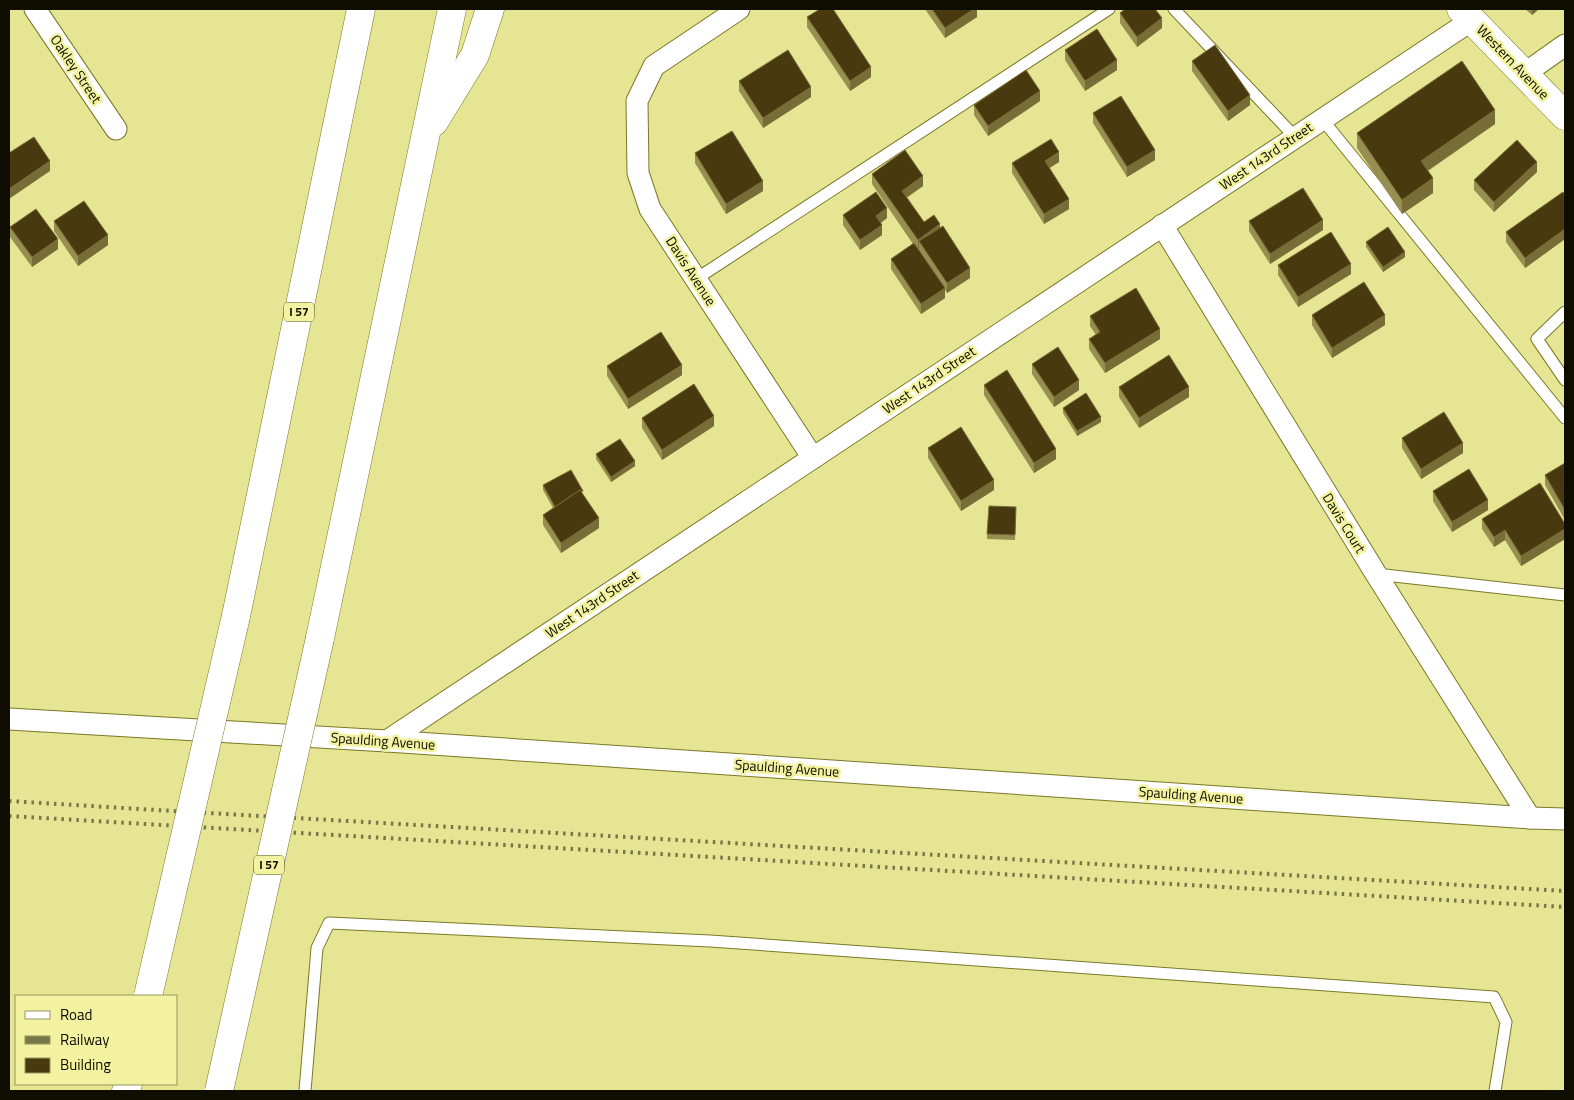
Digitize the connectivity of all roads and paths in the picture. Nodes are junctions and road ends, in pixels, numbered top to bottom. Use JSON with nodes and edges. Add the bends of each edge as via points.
{"nodes":[{"id":1,"x":35,"y":9,"type":"edge"},
{"id":2,"x":361,"y":9,"type":"edge"},
{"id":3,"x":452,"y":9,"type":"edge"},
{"id":4,"x":490,"y":9,"type":"edge"},
{"id":5,"x":739,"y":9,"type":"edge"},
{"id":6,"x":1109,"y":9,"type":"edge"},
{"id":7,"x":1174,"y":9,"type":"edge"},
{"id":8,"x":1466,"y":14,"type":"edge"},
{"id":9,"x":1565,"y":45,"type":"edge"},
{"id":10,"x":1524,"y":74,"type":"junction"},
{"id":11,"x":1565,"y":116,"type":"edge"},
{"id":12,"x":1322,"y":119,"type":"junction"},
{"id":13,"x":116,"y":130,"type":"dead end"},
{"id":14,"x":1295,"y":137,"type":"junction"},
{"id":15,"x":424,"y":138,"type":"junction"},
{"id":16,"x":1162,"y":225,"type":"junction"},
{"id":17,"x":696,"y":278,"type":"junction"},
{"id":18,"x":1565,"y":312,"type":"edge"},
{"id":19,"x":1565,"y":380,"type":"edge"},
{"id":20,"x":1565,"y":418,"type":"edge"},
{"id":21,"x":813,"y":458,"type":"junction"},
{"id":22,"x":1376,"y":574,"type":"junction"},
{"id":23,"x":1565,"y":595,"type":"edge"},
{"id":24,"x":9,"y":719,"type":"edge"},
{"id":25,"x":386,"y":741,"type":"junction"},
{"id":26,"x":1530,"y":818,"type":"junction"},
{"id":27,"x":1565,"y":819,"type":"edge"},
{"id":28,"x":148,"y":995,"type":"edge"},
{"id":29,"x":219,"y":1091,"type":"edge"},
{"id":30,"x":305,"y":1091,"type":"edge"},
{"id":31,"x":1494,"y":1091,"type":"edge"}],
"edges":[{"from":1,"to":13,"type":"street","name":"Oakley Street"},
{"from":2,"to":28,"type":"main road","number":"I 57","bridge":true,"via":[[236,616]]},
{"from":3,"to":15,"type":"main road","number":"I 57"},
{"from":4,"to":15,"type":"main road","via":[[475,56]]},
{"from":5,"to":17,"type":"street","name":"Davis Avenue","via":[[654,66],[637,101],[638,173],[650,209]]},
{"from":6,"to":17,"type":"lane"},
{"from":7,"to":14,"type":"lane"},
{"from":8,"to":10,"type":"main road","name":"Western Avenue"},
{"from":8,"to":12,"type":"street","name":"West 143rd Street"},
{"from":9,"to":10,"type":"street"},
{"from":10,"to":11,"type":"main road","name":"Western Avenue"},
{"from":12,"to":14,"type":"street","name":"West 143rd Street"},
{"from":12,"to":20,"type":"lane"},
{"from":14,"to":16,"type":"street","name":"West 143rd Street"},
{"from":15,"to":29,"type":"main road","number":"I 57","bridge":true,"via":[[320,638]]},
{"from":16,"to":21,"type":"street","name":"West 143rd Street"},
{"from":16,"to":22,"type":"street","name":"Davis Court"},
{"from":17,"to":21,"type":"street","name":"Davis Avenue"},
{"from":18,"to":19,"type":"lane","via":[[1537,339]]},
{"from":21,"to":25,"type":"street","name":"West 143rd Street"},
{"from":22,"to":23,"type":"lane"},
{"from":22,"to":26,"type":"street","name":"Davis Court"},
{"from":24,"to":25,"type":"street","name":"Spaulding Avenue"},
{"from":25,"to":26,"type":"street","name":"Spaulding Avenue"},
{"from":26,"to":27,"type":"street","name":"Spaulding Avenue"},
{"from":30,"to":31,"type":"lane","via":[[316,948],[330,923],[710,941],[1494,997],[1506,1022]]}]}
